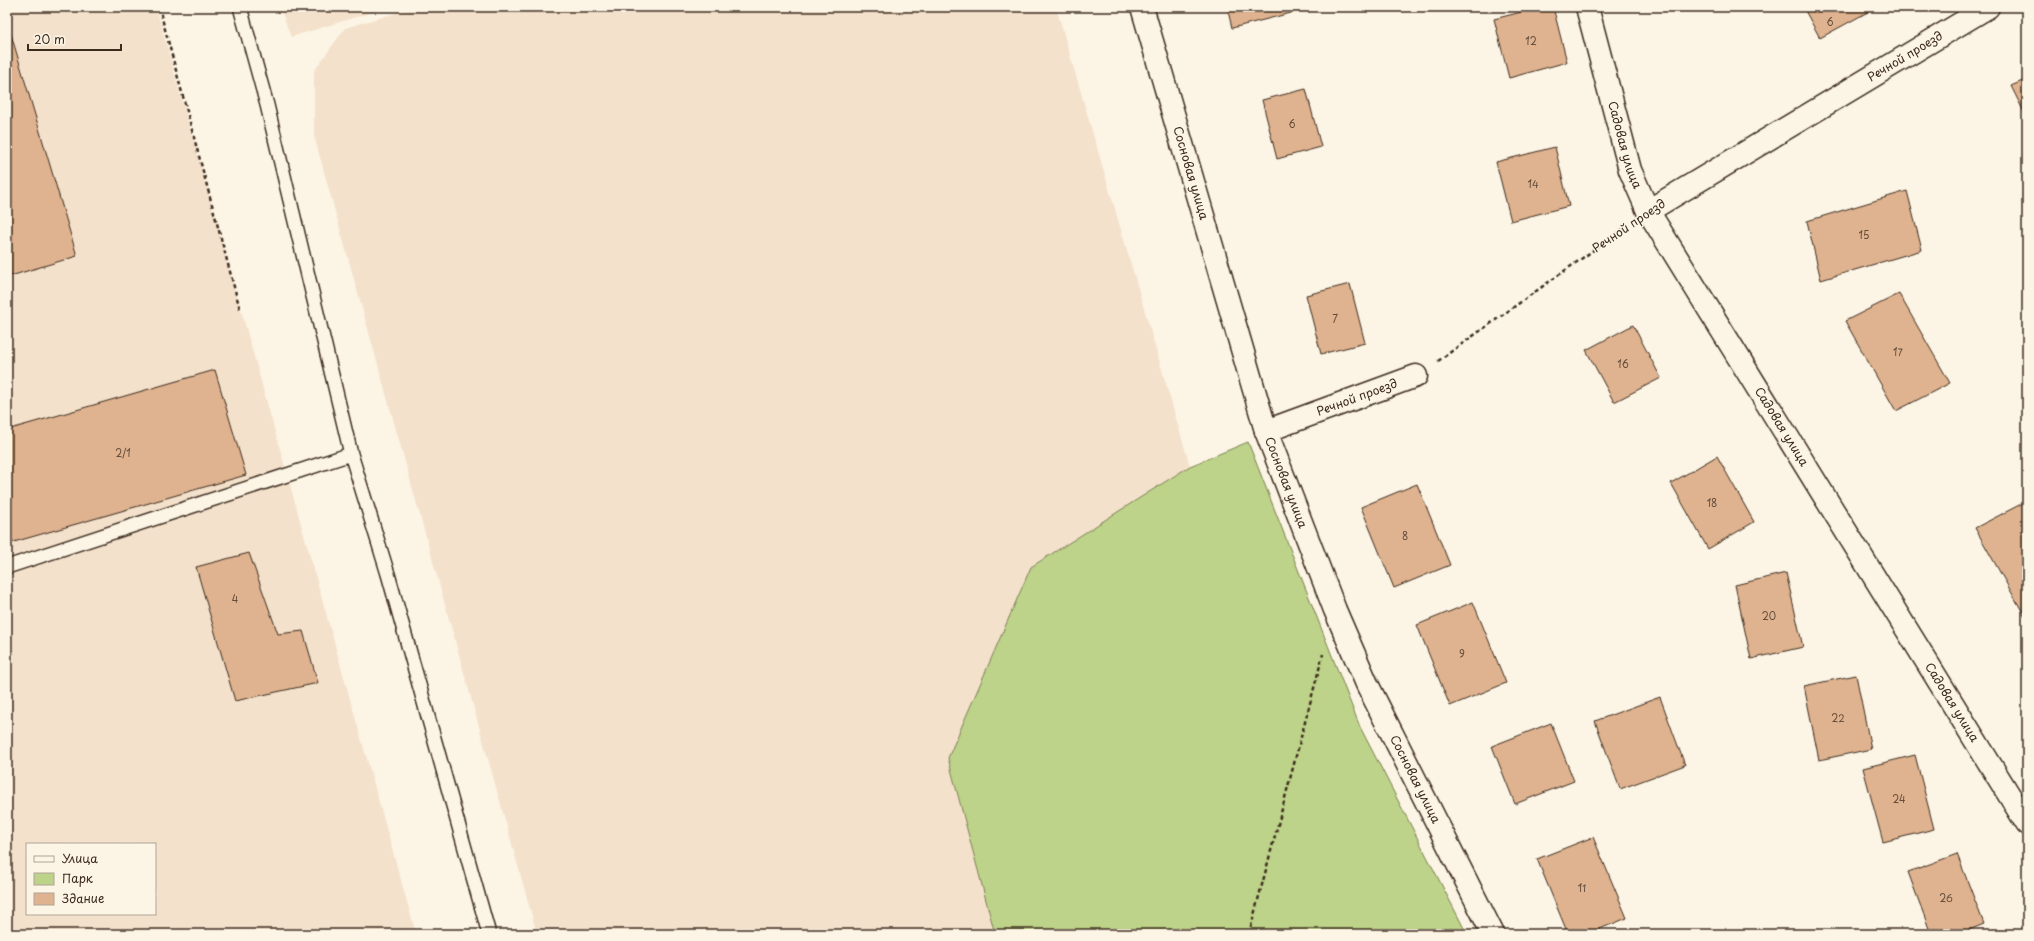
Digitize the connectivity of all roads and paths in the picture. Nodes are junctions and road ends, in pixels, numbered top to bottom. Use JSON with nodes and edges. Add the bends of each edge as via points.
{"nodes":[{"id":1,"x":158,"y":7,"type":"edge"},
{"id":2,"x":240,"y":7,"type":"edge"},
{"id":3,"x":1142,"y":7,"type":"edge"},
{"id":4,"x":1587,"y":7,"type":"edge"},
{"id":5,"x":1988,"y":7,"type":"edge"},
{"id":6,"x":1648,"y":211,"type":"junction"},
{"id":7,"x":240,"y":309,"type":"dead end"},
{"id":8,"x":1416,"y":376,"type":"joint"},
{"id":9,"x":1266,"y":431,"type":"junction"},
{"id":10,"x":350,"y":454,"type":"junction"},
{"id":11,"x":7,"y":567,"type":"edge"},
{"id":12,"x":1335,"y":610,"type":"junction"},
{"id":13,"x":2027,"y":824,"type":"edge"},
{"id":14,"x":490,"y":934,"type":"edge"},
{"id":15,"x":1249,"y":934,"type":"edge"},
{"id":16,"x":1493,"y":934,"type":"edge"}],
"edges":[{"from":1,"to":7,"type":"path"},
{"from":2,"to":10,"type":"lane","via":[[267,105]]},
{"from":3,"to":9,"type":"street","name":"Сосновая улица"},
{"from":4,"to":6,"type":"street","name":"Садовая улица","via":[[1630,170]]},
{"from":5,"to":6,"type":"street","name":"Речной проезд"},
{"from":6,"to":8,"type":"path","name":"Речной проезд"},
{"from":6,"to":13,"type":"street","name":"Садовая улица"},
{"from":8,"to":9,"type":"street","name":"Речной проезд"},
{"from":9,"to":12,"type":"street","name":"Сосновая улица"},
{"from":10,"to":11,"type":"lane"},
{"from":10,"to":14,"type":"lane","via":[[390,582]]},
{"from":12,"to":15,"type":"path"},
{"from":12,"to":16,"type":"street","name":"Сосновая улица","via":[[1367,684]]}]}
